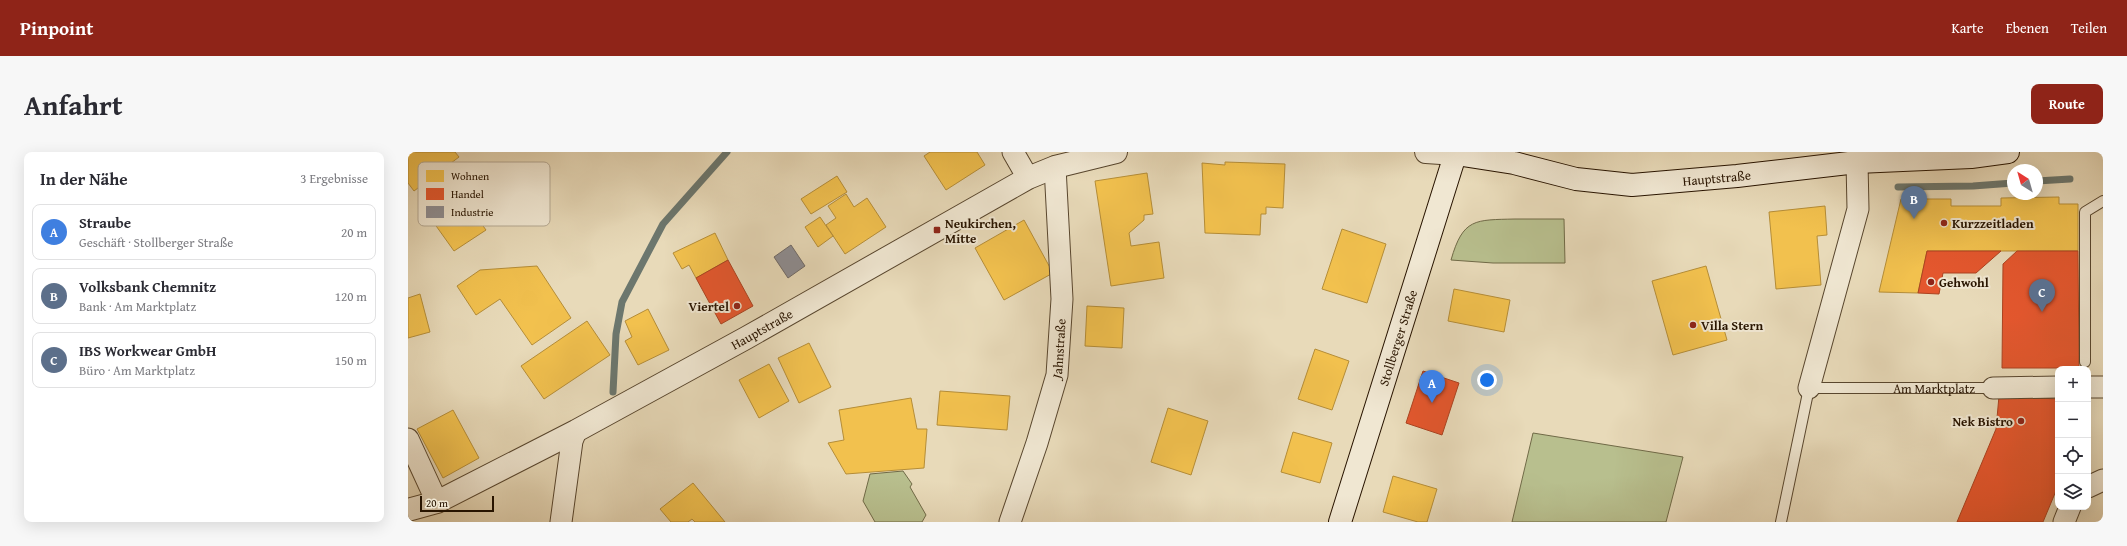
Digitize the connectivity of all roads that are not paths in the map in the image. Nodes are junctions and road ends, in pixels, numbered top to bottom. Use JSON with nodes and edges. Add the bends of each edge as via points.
{"nodes":[{"id":1,"x":1013,"y":152,"type":"edge"},
{"id":2,"x":1116,"y":152,"type":"edge"},
{"id":3,"x":1426,"y":152,"type":"edge"},
{"id":4,"x":2008,"y":152,"type":"edge"},
{"id":5,"x":1456,"y":153,"type":"edge"},
{"id":6,"x":1857,"y":162,"type":"junction"},
{"id":7,"x":1055,"y":167,"type":"junction"},
{"id":8,"x":1028,"y":178,"type":"junction"},
{"id":9,"x":2103,"y":201,"type":"edge"},
{"id":10,"x":2085,"y":362,"type":"dead end"},
{"id":11,"x":2055,"y":387,"type":"edge"},
{"id":12,"x":2091,"y":387,"type":"edge"},
{"id":13,"x":2103,"y":387,"type":"edge"},
{"id":14,"x":1809,"y":388,"type":"junction"},
{"id":15,"x":1994,"y":388,"type":"joint"},
{"id":16,"x":576,"y":431,"type":"junction"},
{"id":17,"x":408,"y":439,"type":"edge"},
{"id":18,"x":2103,"y":480,"type":"edge"},
{"id":19,"x":2091,"y":486,"type":"edge"},
{"id":20,"x":437,"y":502,"type":"junction"},
{"id":21,"x":408,"y":510,"type":"edge"},
{"id":22,"x":2069,"y":510,"type":"edge"},
{"id":23,"x":561,"y":522,"type":"edge"},
{"id":24,"x":1010,"y":522,"type":"edge"},
{"id":25,"x":1340,"y":522,"type":"edge"},
{"id":26,"x":1781,"y":522,"type":"edge"},
{"id":27,"x":2064,"y":522,"type":"edge"}],
"edges":[{"from":1,"to":8,"type":"street"},
{"from":2,"to":7,"type":"main road","name":"Hauptstraße"},
{"from":3,"to":5,"type":"main road","name":"Hauptstraße"},
{"from":4,"to":6,"type":"main road","name":"Hauptstraße","via":[[1971,158]]},
{"from":5,"to":6,"type":"main road","name":"Hauptstraße","via":[[1514,163],[1576,179],[1632,184],[1737,176]]},
{"from":5,"to":25,"type":"main road","name":"Stollberger Straße"},
{"from":6,"to":14,"type":"street","via":[[1858,209]]},
{"from":7,"to":8,"type":"main road","name":"Hauptstraße"},
{"from":7,"to":24,"type":"street","name":"Jahnstraße","via":[[1062,299],[1057,375]]},
{"from":8,"to":16,"type":"main road","name":"Hauptstraße"},
{"from":9,"to":10,"type":"lane","via":[[2085,212]]},
{"from":11,"to":15,"type":"street","name":"Am Marktplatz"},
{"from":12,"to":13,"type":"street"},
{"from":14,"to":15,"type":"lane","name":"Am Marktplatz"},
{"from":14,"to":26,"type":"lane"},
{"from":16,"to":20,"type":"main road","name":"Hauptstraße"},
{"from":16,"to":23,"type":"street","via":[[572,440]]},
{"from":17,"to":20,"type":"street"},
{"from":18,"to":19,"type":"street"},
{"from":20,"to":21,"type":"main road","name":"Hauptstraße"},
{"from":22,"to":27,"type":"street"}]}
